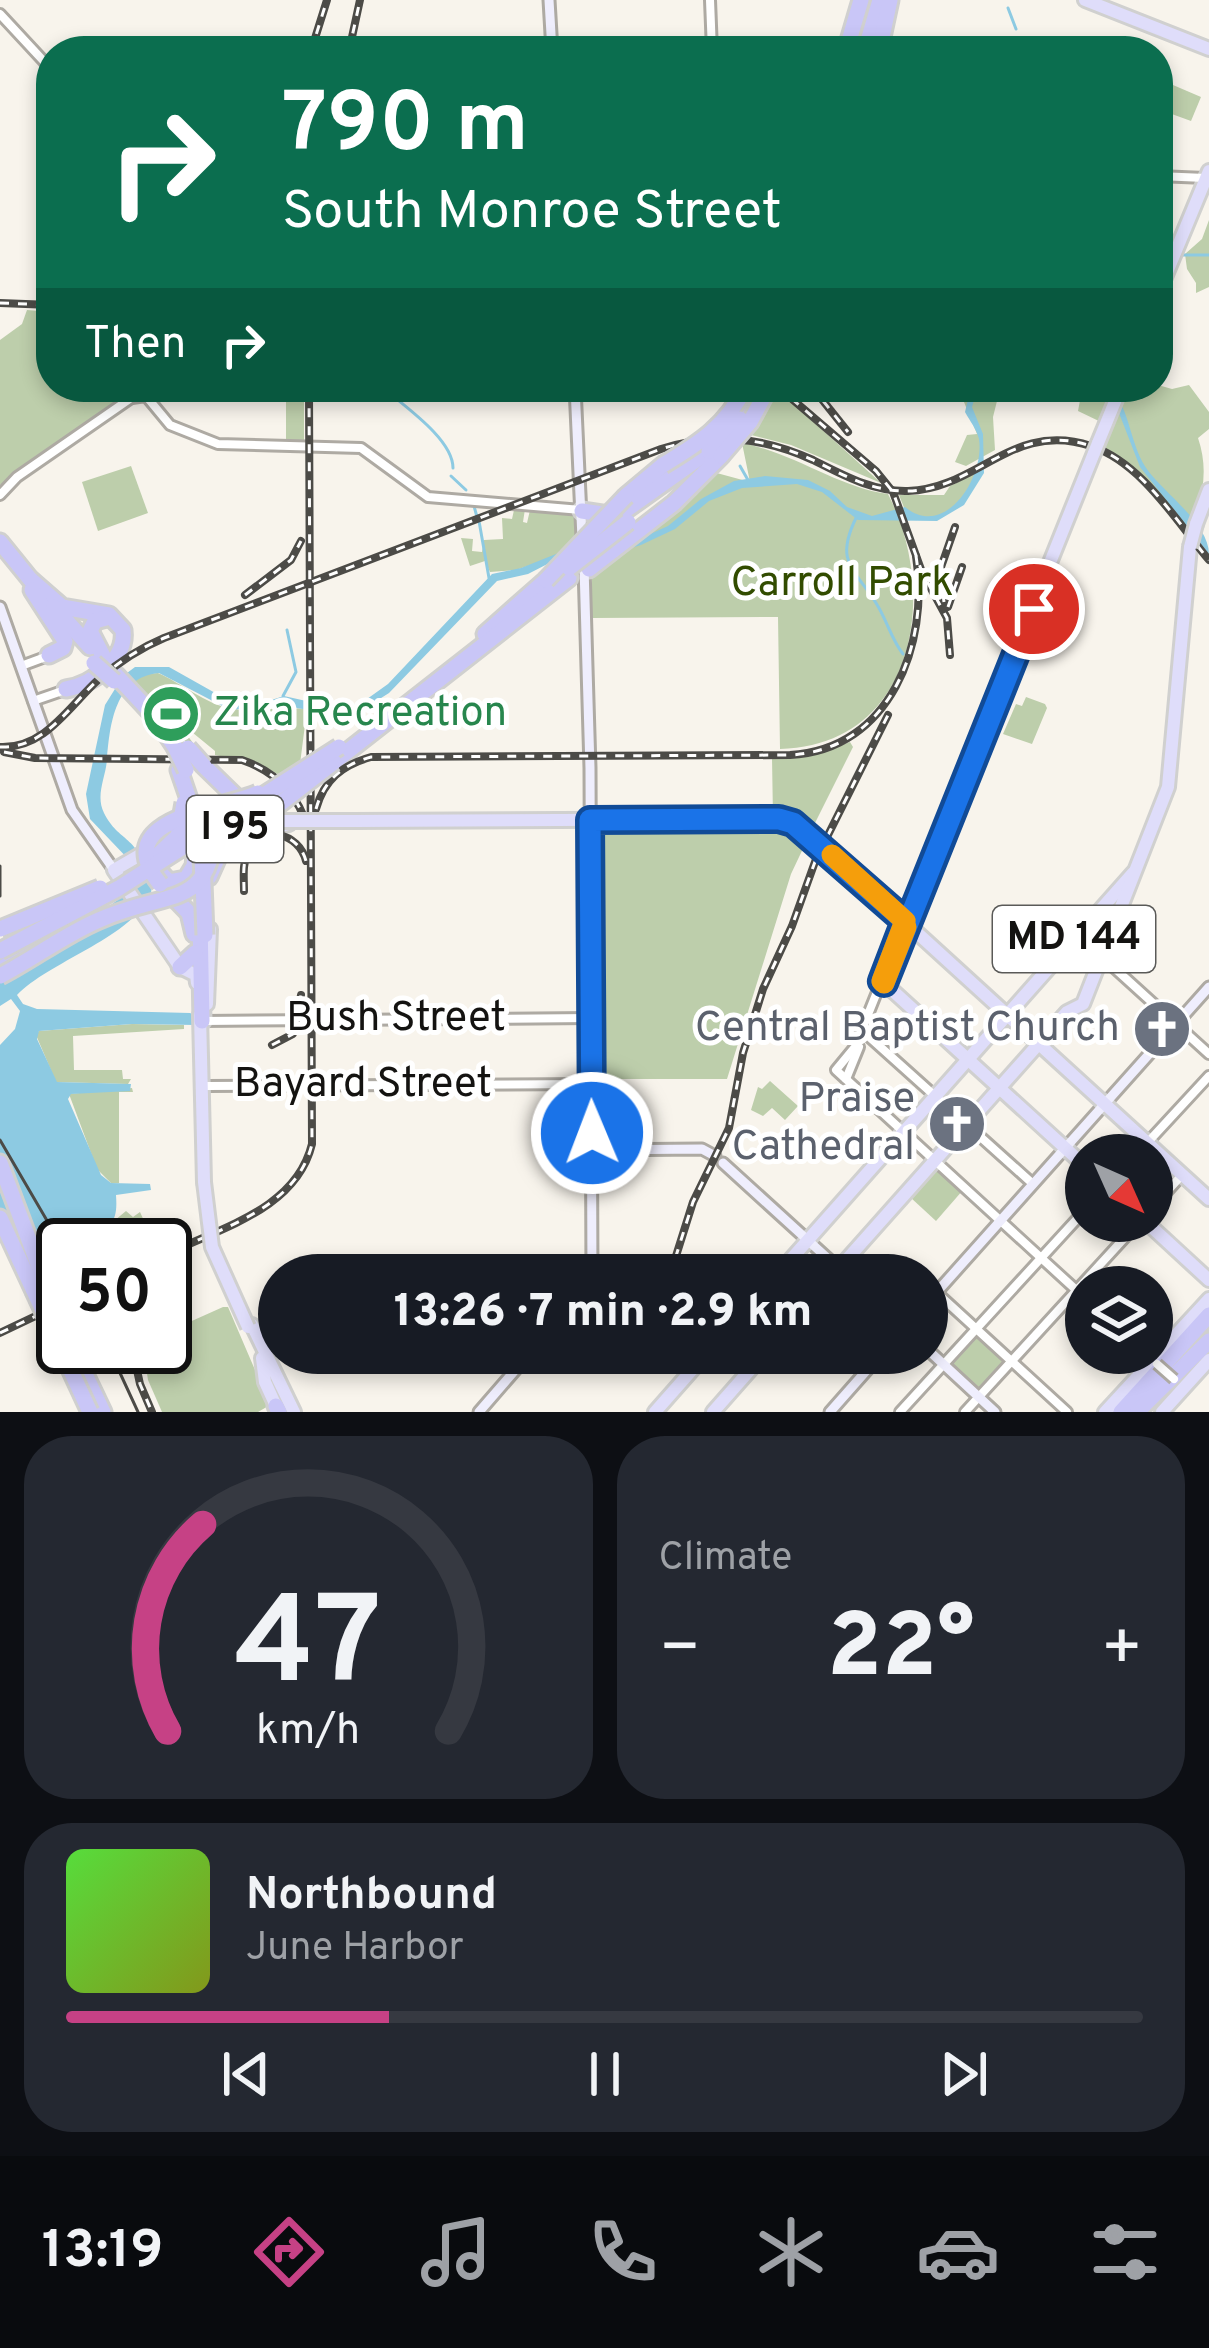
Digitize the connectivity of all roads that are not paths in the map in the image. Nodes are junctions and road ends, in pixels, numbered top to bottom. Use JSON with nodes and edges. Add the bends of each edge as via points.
{"nodes":[{"id":1,"x":549,"y":0,"type":"edge"},
{"id":2,"x":710,"y":0,"type":"edge"},
{"id":3,"x":846,"y":0,"type":"edge"},
{"id":4,"x":866,"y":0,"type":"edge"},
{"id":5,"x":880,"y":0,"type":"edge"},
{"id":6,"x":892,"y":0,"type":"edge"},
{"id":7,"x":1070,"y":0,"type":"edge"},
{"id":8,"x":1084,"y":0,"type":"edge"},
{"id":9,"x":1110,"y":10,"type":"junction"},
{"id":10,"x":0,"y":14,"type":"edge"},
{"id":11,"x":551,"y":36,"type":"edge"},
{"id":12,"x":711,"y":36,"type":"edge"},
{"id":13,"x":848,"y":36,"type":"edge"},
{"id":14,"x":851,"y":36,"type":"edge"},
{"id":15,"x":859,"y":36,"type":"edge"},
{"id":16,"x":869,"y":36,"type":"edge"},
{"id":17,"x":882,"y":36,"type":"edge"},
{"id":18,"x":1209,"y":49,"type":"edge"},
{"id":19,"x":36,"y":53,"type":"edge"},
{"id":20,"x":1207,"y":175,"type":"edge"},
{"id":21,"x":1173,"y":176,"type":"edge"},
{"id":22,"x":1173,"y":258,"type":"edge"},
{"id":23,"x":126,"y":402,"type":"edge"},
{"id":24,"x":151,"y":402,"type":"edge"},
{"id":25,"x":576,"y":402,"type":"edge"},
{"id":26,"x":736,"y":402,"type":"edge"},
{"id":27,"x":750,"y":402,"type":"edge"},
{"id":28,"x":761,"y":402,"type":"edge"},
{"id":29,"x":1115,"y":402,"type":"edge"},
{"id":30,"x":714,"y":453,"type":"junction"},
{"id":31,"x":1209,"y":490,"type":"edge"},
{"id":32,"x":0,"y":495,"type":"edge"},
{"id":33,"x":586,"y":507,"type":"junction"},
{"id":34,"x":634,"y":514,"type":"junction"},
{"id":35,"x":0,"y":542,"type":"edge"},
{"id":36,"x":0,"y":552,"type":"edge"},
{"id":37,"x":584,"y":557,"type":"junction"},
{"id":38,"x":32,"y":585,"type":"junction"},
{"id":39,"x":0,"y":607,"type":"edge"},
{"id":40,"x":485,"y":634,"type":"junction"},
{"id":41,"x":49,"y":656,"type":"junction"},
{"id":42,"x":99,"y":659,"type":"junction"},
{"id":43,"x":21,"y":666,"type":"junction"},
{"id":44,"x":66,"y":689,"type":"junction"},
{"id":45,"x":33,"y":701,"type":"junction"},
{"id":46,"x":177,"y":748,"type":"junction"},
{"id":47,"x":336,"y":754,"type":"junction"},
{"id":48,"x":204,"y":766,"type":"junction"},
{"id":49,"x":197,"y":806,"type":"junction"},
{"id":50,"x":253,"y":819,"type":"junction"},
{"id":51,"x":590,"y":820,"type":"junction"},
{"id":52,"x":293,"y":823,"type":"junction"},
{"id":53,"x":195,"y":839,"type":"junction"},
{"id":54,"x":170,"y":846,"type":"junction"},
{"id":55,"x":1140,"y":862,"type":"junction"},
{"id":56,"x":120,"y":866,"type":"junction"},
{"id":57,"x":907,"y":922,"type":"junction"},
{"id":58,"x":0,"y":933,"type":"edge"},
{"id":59,"x":1078,"y":934,"type":"junction"},
{"id":60,"x":204,"y":935,"type":"junction"},
{"id":61,"x":0,"y":951,"type":"edge"},
{"id":62,"x":1102,"y":957,"type":"junction"},
{"id":63,"x":0,"y":969,"type":"edge"},
{"id":64,"x":197,"y":980,"type":"junction"},
{"id":65,"x":883,"y":982,"type":"junction"},
{"id":66,"x":1209,"y":986,"type":"edge"},
{"id":67,"x":1007,"y":1015,"type":"junction"},
{"id":68,"x":591,"y":1018,"type":"junction"},
{"id":69,"x":204,"y":1021,"type":"junction"},
{"id":70,"x":1176,"y":1024,"type":"junction"},
{"id":71,"x":867,"y":1032,"type":"junction"},
{"id":72,"x":1039,"y":1045,"type":"junction"},
{"id":73,"x":1209,"y":1054,"type":"edge"},
{"id":74,"x":968,"y":1059,"type":"junction"},
{"id":75,"x":1209,"y":1076,"type":"edge"},
{"id":76,"x":846,"y":1079,"type":"junction"},
{"id":77,"x":592,"y":1084,"type":"junction"},
{"id":78,"x":207,"y":1086,"type":"junction"},
{"id":79,"x":1000,"y":1089,"type":"junction"},
{"id":80,"x":935,"y":1096,"type":"junction"},
{"id":81,"x":1104,"y":1104,"type":"junction"},
{"id":82,"x":968,"y":1125,"type":"junction"},
{"id":83,"x":903,"y":1132,"type":"junction"},
{"id":84,"x":1077,"y":1134,"type":"edge"},
{"id":85,"x":1137,"y":1134,"type":"edge"},
{"id":86,"x":1156,"y":1134,"type":"edge"},
{"id":87,"x":1065,"y":1148,"type":"joint"},
{"id":88,"x":592,"y":1150,"type":"junction"},
{"id":89,"x":936,"y":1161,"type":"junction"},
{"id":90,"x":0,"y":1163,"type":"edge"},
{"id":91,"x":1173,"y":1167,"type":"edge"},
{"id":92,"x":1182,"y":1175,"type":"junction"},
{"id":93,"x":207,"y":1182,"type":"junction"},
{"id":94,"x":1033,"y":1184,"type":"junction"},
{"id":95,"x":1173,"y":1185,"type":"edge"},
{"id":96,"x":0,"y":1192,"type":"edge"},
{"id":97,"x":1209,"y":1199,"type":"edge"},
{"id":98,"x":0,"y":1218,"type":"edge"},
{"id":99,"x":1000,"y":1220,"type":"junction"},
{"id":100,"x":1065,"y":1232,"type":"edge"},
{"id":101,"x":807,"y":1240,"type":"junction"},
{"id":102,"x":1122,"y":1242,"type":"edge"},
{"id":103,"x":1166,"y":1242,"type":"edge"},
{"id":104,"x":592,"y":1254,"type":"edge"},
{"id":105,"x":795,"y":1254,"type":"edge"},
{"id":106,"x":821,"y":1254,"type":"edge"},
{"id":107,"x":855,"y":1254,"type":"edge"},
{"id":108,"x":1041,"y":1258,"type":"junction"},
{"id":109,"x":36,"y":1259,"type":"edge"},
{"id":110,"x":1100,"y":1266,"type":"edge"},
{"id":111,"x":36,"y":1267,"type":"edge"},
{"id":112,"x":948,"y":1278,"type":"edge"},
{"id":113,"x":1065,"y":1279,"type":"edge"},
{"id":114,"x":1209,"y":1280,"type":"edge"},
{"id":115,"x":34,"y":1291,"type":"junction"},
{"id":116,"x":36,"y":1294,"type":"edge"},
{"id":117,"x":1209,"y":1299,"type":"edge"},
{"id":118,"x":948,"y":1303,"type":"edge"},
{"id":119,"x":1065,"y":1303,"type":"edge"},
{"id":120,"x":1209,"y":1315,"type":"edge"},
{"id":121,"x":1209,"y":1324,"type":"edge"},
{"id":122,"x":250,"y":1326,"type":"junction"},
{"id":123,"x":976,"y":1329,"type":"junction"},
{"id":124,"x":1173,"y":1337,"type":"edge"},
{"id":125,"x":1201,"y":1337,"type":"edge"},
{"id":126,"x":258,"y":1347,"type":"edge"},
{"id":127,"x":948,"y":1359,"type":"edge"},
{"id":128,"x":1209,"y":1360,"type":"edge"},
{"id":129,"x":1012,"y":1361,"type":"junction"},
{"id":130,"x":948,"y":1369,"type":"edge"},
{"id":131,"x":81,"y":1374,"type":"edge"},
{"id":132,"x":264,"y":1374,"type":"edge"},
{"id":133,"x":269,"y":1374,"type":"edge"},
{"id":134,"x":280,"y":1374,"type":"edge"},
{"id":135,"x":512,"y":1374,"type":"edge"},
{"id":136,"x":688,"y":1374,"type":"edge"},
{"id":137,"x":746,"y":1374,"type":"edge"},
{"id":138,"x":863,"y":1374,"type":"edge"},
{"id":139,"x":934,"y":1374,"type":"edge"},
{"id":140,"x":1139,"y":1374,"type":"edge"},
{"id":141,"x":1168,"y":1374,"type":"edge"},
{"id":142,"x":1178,"y":1383,"type":"junction"},
{"id":143,"x":979,"y":1397,"type":"junction"},
{"id":144,"x":282,"y":1406,"type":"edge"},
{"id":145,"x":99,"y":1410,"type":"edge"},
{"id":146,"x":479,"y":1412,"type":"edge"},
{"id":147,"x":655,"y":1412,"type":"edge"},
{"id":148,"x":713,"y":1412,"type":"edge"},
{"id":149,"x":830,"y":1412,"type":"edge"},
{"id":150,"x":899,"y":1412,"type":"edge"},
{"id":151,"x":965,"y":1412,"type":"edge"},
{"id":152,"x":995,"y":1412,"type":"edge"},
{"id":153,"x":1066,"y":1412,"type":"edge"},
{"id":154,"x":1105,"y":1412,"type":"edge"},
{"id":155,"x":1121,"y":1412,"type":"edge"},
{"id":156,"x":1136,"y":1412,"type":"edge"},
{"id":157,"x":1162,"y":1412,"type":"edge"}],
"edges":[{"from":1,"to":11,"type":"main road"},
{"from":2,"to":12,"type":"street"},
{"from":3,"to":13,"type":"highway"},
{"from":4,"to":14,"type":"highway"},
{"from":4,"to":15,"type":"highway"},
{"from":5,"to":16,"type":"highway"},
{"from":6,"to":17,"type":"highway"},
{"from":7,"to":9,"type":"main road"},
{"from":8,"to":9,"type":"main road"},
{"from":9,"to":18,"type":"main road"},
{"from":10,"to":19,"type":"street"},
{"from":20,"to":21,"type":"street"},
{"from":20,"to":22,"type":"main road"},
{"from":23,"to":32,"type":"street"},
{"from":24,"to":33,"type":"street","via":[[172,427],[218,444],[365,449],[428,496]]},
{"from":25,"to":33,"type":"main road"},
{"from":26,"to":34,"type":"highway","bridge":true,"via":[[714,431],[663,465]]},
{"from":27,"to":30,"type":"highway","bridge":true},
{"from":28,"to":30,"type":"highway","number":"I 95","bridge":true},
{"from":29,"to":57,"type":"main road"},
{"from":30,"to":34,"type":"highway","number":"I 95"},
{"from":31,"to":55,"type":"main road","number":"MD 144","bridge":true,"via":[[1190,547],[1168,787]]},
{"from":33,"to":34,"type":"highway","via":[[610,517]]},
{"from":33,"to":37,"type":"main road"},
{"from":34,"to":37,"type":"highway","number":"I 95","bridge":true},
{"from":34,"to":37,"type":"highway"},
{"from":34,"to":37,"type":"highway"},
{"from":34,"to":40,"type":"highway","bridge":true},
{"from":35,"to":38,"type":"highway"},
{"from":36,"to":38,"type":"highway"},
{"from":37,"to":40,"type":"highway","number":"I 95"},
{"from":37,"to":47,"type":"highway","number":"I 95"},
{"from":37,"to":51,"type":"main road"},
{"from":38,"to":41,"type":"highway","via":[[65,641]]},
{"from":38,"to":42,"type":"highway"},
{"from":38,"to":44,"type":"highway","via":[[64,608],[106,614],[123,630],[115,658],[86,684]]},
{"from":39,"to":43,"type":"main road"},
{"from":40,"to":47,"type":"highway","number":"I 95"},
{"from":41,"to":42,"type":"highway"},
{"from":41,"to":43,"type":"street"},
{"from":42,"to":44,"type":"highway","via":[[90,632],[105,618],[119,629],[118,649],[89,679]]},
{"from":42,"to":46,"type":"highway","bridge":true},
{"from":43,"to":45,"type":"main road"},
{"from":44,"to":45,"type":"street"},
{"from":45,"to":56,"type":"main road","via":[[72,810]]},
{"from":46,"to":48,"type":"highway","bridge":true},
{"from":46,"to":49,"type":"highway","bridge":true},
{"from":47,"to":54,"type":"highway","number":"I 95","bridge":true},
{"from":47,"to":60,"type":"highway","bridge":true,"via":[[218,857]]},
{"from":47,"to":63,"type":"highway","number":"I 95","bridge":true,"via":[[201,850]]},
{"from":47,"to":64,"type":"highway","bridge":true,"via":[[246,799],[165,822],[154,834],[151,870],[190,917]]},
{"from":48,"to":49,"type":"highway","via":[[214,784]]},
{"from":48,"to":50,"type":"highway"},
{"from":49,"to":53,"type":"highway","bridge":true},
{"from":49,"to":58,"type":"highway","bridge":true,"via":[[160,854]]},
{"from":49,"to":60,"type":"highway","bridge":true},
{"from":49,"to":63,"type":"highway","bridge":true,"via":[[214,854],[194,887],[100,919]]},
{"from":50,"to":52,"type":"main road","bridge":true},
{"from":50,"to":52,"type":"highway","bridge":true},
{"from":50,"to":53,"type":"main road"},
{"from":50,"to":54,"type":"highway","via":[[256,829]]},
{"from":51,"to":52,"type":"main road","bridge":true},
{"from":51,"to":57,"type":"main road","bridge":true,"via":[[779,819],[809,834]]},
{"from":51,"to":68,"type":"main road"},
{"from":52,"to":64,"type":"main road","bridge":true,"via":[[252,837],[213,874]]},
{"from":53,"to":54,"type":"highway"},
{"from":53,"to":54,"type":"highway","bridge":true,"via":[[186,879],[169,882],[157,871],[157,854]]},
{"from":53,"to":60,"type":"highway","bridge":true},
{"from":54,"to":56,"type":"main road"},
{"from":54,"to":58,"type":"highway","bridge":true,"via":[[90,899]]},
{"from":54,"to":61,"type":"highway","number":"I 95","bridge":true},
{"from":55,"to":59,"type":"main road","number":"MD 144"},
{"from":55,"to":62,"type":"main road","number":"MD 144"},
{"from":56,"to":64,"type":"main road","bridge":true,"via":[[128,891]]},
{"from":57,"to":65,"type":"main road"},
{"from":57,"to":67,"type":"main road"},
{"from":59,"to":62,"type":"street"},
{"from":59,"to":67,"type":"main road","number":"MD 144"},
{"from":60,"to":64,"type":"highway"},
{"from":60,"to":69,"type":"highway"},
{"from":62,"to":70,"type":"street"},
{"from":62,"to":72,"type":"main road","number":"MD 144","via":[[1081,1002]]},
{"from":64,"to":69,"type":"main road"},
{"from":64,"to":69,"type":"main road"},
{"from":65,"to":71,"type":"street"},
{"from":65,"to":74,"type":"main road"},
{"from":66,"to":70,"type":"main road"},
{"from":67,"to":72,"type":"main road"},
{"from":67,"to":74,"type":"main road","number":"MD 144"},
{"from":68,"to":69,"type":"street","name":"Bush Street"},
{"from":68,"to":77,"type":"main road"},
{"from":69,"to":78,"type":"main road"},
{"from":69,"to":93,"type":"main road"},
{"from":70,"to":73,"type":"street"},
{"from":70,"to":81,"type":"main road"},
{"from":71,"to":76,"type":"street"},
{"from":71,"to":76,"type":"street","via":[[836,1070]]},
{"from":71,"to":80,"type":"street"},
{"from":72,"to":79,"type":"main road","number":"MD 144"},
{"from":72,"to":81,"type":"main road"},
{"from":74,"to":79,"type":"main road"},
{"from":74,"to":80,"type":"main road"},
{"from":75,"to":86,"type":"street"},
{"from":76,"to":83,"type":"street"},
{"from":77,"to":78,"type":"street","name":"Bayard Street"},
{"from":77,"to":88,"type":"main road"},
{"from":78,"to":93,"type":"main road"},
{"from":79,"to":82,"type":"main road"},
{"from":79,"to":87,"type":"main road"},
{"from":80,"to":82,"type":"street"},
{"from":80,"to":83,"type":"main road"},
{"from":81,"to":84,"type":"main road"},
{"from":81,"to":85,"type":"main road"},
{"from":82,"to":89,"type":"main road"},
{"from":82,"to":94,"type":"street"},
{"from":83,"to":89,"type":"street"},
{"from":83,"to":101,"type":"main road"},
{"from":87,"to":94,"type":"main road"},
{"from":88,"to":101,"type":"main road","via":[[704,1149]]},
{"from":88,"to":104,"type":"main road"},
{"from":89,"to":99,"type":"street"},
{"from":89,"to":107,"type":"main road"},
{"from":90,"to":109,"type":"highway"},
{"from":91,"to":92,"type":"main road"},
{"from":92,"to":95,"type":"street"},
{"from":92,"to":97,"type":"main road"},
{"from":93,"to":122,"type":"main road","bridge":true,"via":[[216,1244]]},
{"from":94,"to":99,"type":"main road"},
{"from":96,"to":111,"type":"highway"},
{"from":98,"to":115,"type":"highway"},
{"from":99,"to":108,"type":"street"},
{"from":99,"to":112,"type":"main road"},
{"from":100,"to":108,"type":"street"},
{"from":101,"to":105,"type":"main road"},
{"from":101,"to":106,"type":"main road"},
{"from":102,"to":110,"type":"street"},
{"from":103,"to":114,"type":"main road"},
{"from":108,"to":113,"type":"street"},
{"from":108,"to":123,"type":"street"},
{"from":115,"to":116,"type":"highway","bridge":true},
{"from":115,"to":145,"type":"highway","bridge":true},
{"from":117,"to":124,"type":"main road"},
{"from":118,"to":123,"type":"street"},
{"from":119,"to":129,"type":"street"},
{"from":120,"to":125,"type":"highway"},
{"from":121,"to":125,"type":"highway"},
{"from":122,"to":126,"type":"main road"},
{"from":122,"to":144,"type":"main road"},
{"from":123,"to":127,"type":"street"},
{"from":123,"to":129,"type":"street"},
{"from":125,"to":155,"type":"highway"},
{"from":125,"to":156,"type":"highway","via":[[1191,1358]]},
{"from":128,"to":142,"type":"main road"},
{"from":129,"to":143,"type":"street"},
{"from":129,"to":153,"type":"street"},
{"from":130,"to":143,"type":"main road"},
{"from":131,"to":145,"type":"highway"},
{"from":132,"to":144,"type":"main road"},
{"from":133,"to":144,"type":"main road"},
{"from":134,"to":144,"type":"main road"},
{"from":135,"to":146,"type":"main road"},
{"from":136,"to":147,"type":"main road"},
{"from":137,"to":148,"type":"main road"},
{"from":138,"to":149,"type":"main road"},
{"from":139,"to":150,"type":"street"},
{"from":140,"to":154,"type":"main road"},
{"from":141,"to":142,"type":"street","bridge":true},
{"from":142,"to":157,"type":"main road"},
{"from":143,"to":151,"type":"street"},
{"from":143,"to":152,"type":"main road"}]}
